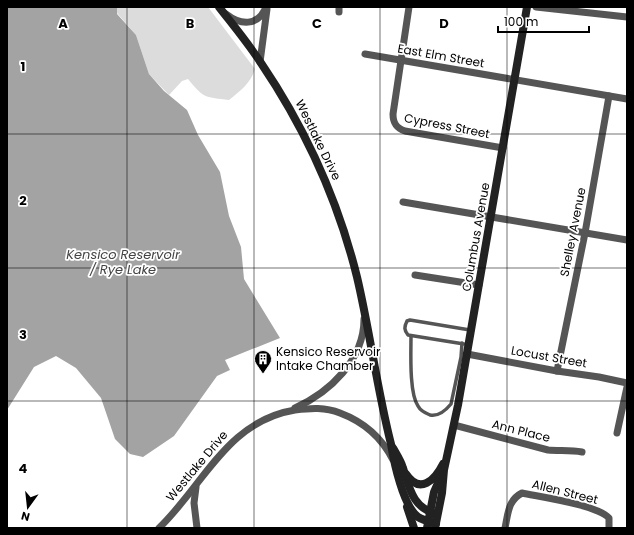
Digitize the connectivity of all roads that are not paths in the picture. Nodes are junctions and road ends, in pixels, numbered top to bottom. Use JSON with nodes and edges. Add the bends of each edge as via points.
{"nodes":[{"id":1,"x":266,"y":7,"type":"edge"},
{"id":2,"x":409,"y":7,"type":"edge"},
{"id":3,"x":527,"y":7,"type":"edge"},
{"id":4,"x":536,"y":7,"type":"edge"},
{"id":5,"x":220,"y":8,"type":"edge"},
{"id":6,"x":627,"y":17,"type":"edge"},
{"id":7,"x":365,"y":54,"type":"dead end"},
{"id":8,"x":402,"y":60,"type":"junction"},
{"id":9,"x":260,"y":62,"type":"junction"},
{"id":10,"x":514,"y":80,"type":"junction"},
{"id":11,"x":609,"y":96,"type":"junction"},
{"id":12,"x":627,"y":99,"type":"edge"},
{"id":13,"x":503,"y":148,"type":"junction"},
{"id":14,"x":403,"y":202,"type":"dead end"},
{"id":15,"x":492,"y":217,"type":"junction"},
{"id":16,"x":585,"y":233,"type":"junction"},
{"id":17,"x":627,"y":240,"type":"edge"},
{"id":18,"x":415,"y":275,"type":"dead end"},
{"id":19,"x":479,"y":285,"type":"junction"},
{"id":20,"x":362,"y":301,"type":"junction"},
{"id":21,"x":471,"y":330,"type":"junction"},
{"id":22,"x":411,"y":336,"type":"junction"},
{"id":23,"x":465,"y":344,"type":"junction"},
{"id":24,"x":467,"y":354,"type":"junction"},
{"id":25,"x":557,"y":371,"type":"junction"},
{"id":26,"x":627,"y":383,"type":"edge"},
{"id":27,"x":627,"y":387,"type":"edge"},
{"id":28,"x":278,"y":414,"type":"junction"},
{"id":29,"x":454,"y":425,"type":"junction"},
{"id":30,"x":617,"y":433,"type":"dead end"},
{"id":31,"x":582,"y":452,"type":"dead end"},
{"id":32,"x":447,"y":458,"type":"junction"},
{"id":33,"x":399,"y":467,"type":"junction"},
{"id":34,"x":400,"y":484,"type":"junction"},
{"id":35,"x":197,"y":485,"type":"junction"},
{"id":36,"x":434,"y":513,"type":"junction"},
{"id":37,"x":431,"y":525,"type":"edge"},
{"id":38,"x":159,"y":528,"type":"edge"},
{"id":39,"x":197,"y":528,"type":"edge"},
{"id":40,"x":414,"y":528,"type":"edge"},
{"id":41,"x":505,"y":528,"type":"edge"},
{"id":42,"x":609,"y":528,"type":"edge"}],
"edges":[{"from":1,"to":5,"type":"street","via":[[259,18],[248,22],[236,20]]},
{"from":1,"to":9,"type":"street"},
{"from":2,"to":8,"type":"street"},
{"from":3,"to":10,"type":"street","name":"Columbus Avenue"},
{"from":4,"to":6,"type":"street"},
{"from":5,"to":9,"type":"street","name":"Westlake Drive"},
{"from":7,"to":8,"type":"street","name":"East Elm Street"},
{"from":8,"to":10,"type":"street","name":"East Elm Street"},
{"from":8,"to":13,"type":"street","name":"Cypress Street","via":[[393,118],[397,127],[405,131]]},
{"from":9,"to":20,"type":"street","name":"Westlake Drive","via":[[314,155],[345,235]]},
{"from":10,"to":11,"type":"street","name":"East Elm Street"},
{"from":10,"to":13,"type":"street","name":"Columbus Avenue"},
{"from":11,"to":12,"type":"street","name":"East Elm Street"},
{"from":11,"to":16,"type":"street","name":"Shelley Avenue"},
{"from":13,"to":15,"type":"street","name":"Columbus Avenue"},
{"from":14,"to":15,"type":"street"},
{"from":15,"to":16,"type":"street"},
{"from":15,"to":19,"type":"street","name":"Columbus Avenue"},
{"from":16,"to":17,"type":"street"},
{"from":16,"to":25,"type":"street","name":"Shelley Avenue"},
{"from":18,"to":19,"type":"street"},
{"from":19,"to":21,"type":"street","name":"Columbus Avenue"},
{"from":20,"to":28,"type":"street","name":"Westlake Drive","via":[[363,331],[357,353],[350,363],[320,394],[304,404]]},
{"from":20,"to":33,"type":"street","name":"Westlake Drive","via":[[391,444]]},
{"from":21,"to":22,"type":"lane","via":[[410,320],[407,321],[405,331]]},
{"from":21,"to":23,"type":"street","name":"Columbus Avenue"},
{"from":22,"to":23,"type":"lane"},
{"from":22,"to":23,"type":"lane","via":[[416,400],[424,412],[432,415],[440,414],[451,404]]},
{"from":23,"to":24,"type":"street","name":"Columbus Avenue"},
{"from":24,"to":25,"type":"street","name":"Locust Street"},
{"from":24,"to":29,"type":"street","name":"Columbus Avenue"},
{"from":25,"to":26,"type":"street","name":"Locust Street"},
{"from":27,"to":30,"type":"street"},
{"from":28,"to":33,"type":"street","name":"Westlake Drive","via":[[320,408],[344,414],[374,434]]},
{"from":28,"to":35,"type":"street","name":"Westlake Drive","via":[[254,424],[243,432],[225,449]]},
{"from":29,"to":31,"type":"street","name":"Ann Place","via":[[548,450]]},
{"from":29,"to":32,"type":"street","name":"Columbus Avenue"},
{"from":32,"to":33,"type":"street","via":[[435,477],[427,483],[413,481]]},
{"from":32,"to":36,"type":"street","name":"Columbus Avenue","via":[[442,494]]},
{"from":33,"to":34,"type":"street"},
{"from":33,"to":36,"type":"street","via":[[413,497],[421,506]]},
{"from":34,"to":37,"type":"street","via":[[410,508]]},
{"from":34,"to":40,"type":"street"},
{"from":35,"to":38,"type":"street","name":"Westlake Drive"},
{"from":35,"to":39,"type":"street","via":[[194,503]]},
{"from":36,"to":37,"type":"street","name":"Columbus Avenue"},
{"from":41,"to":42,"type":"street","name":"Allen Street","via":[[512,501],[515,496],[522,493],[601,512],[609,518]]}]}
